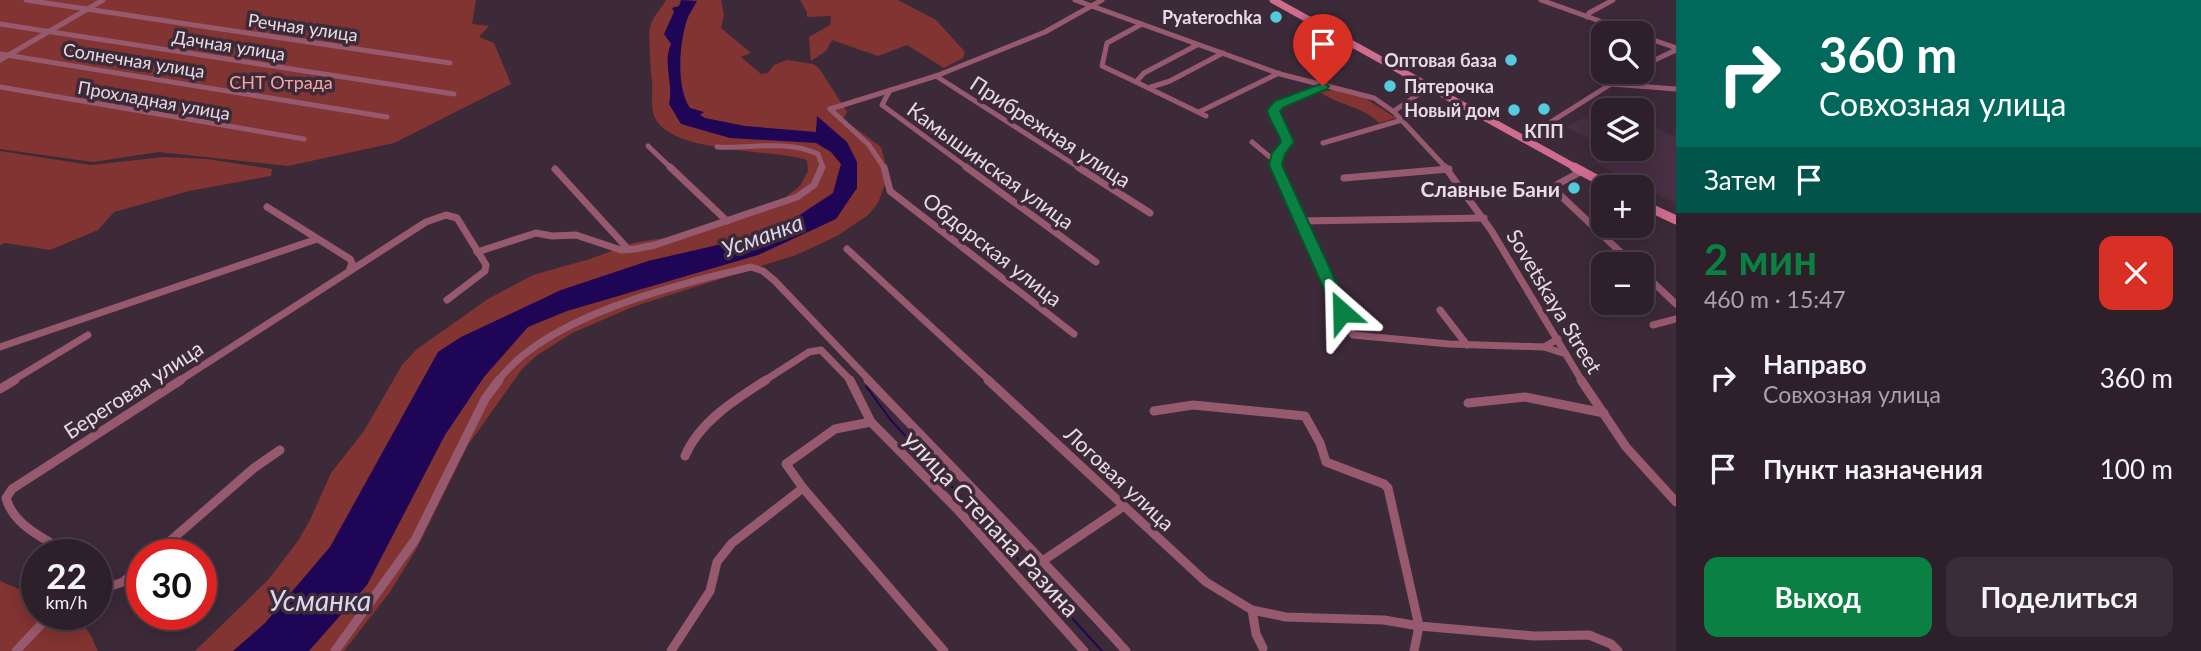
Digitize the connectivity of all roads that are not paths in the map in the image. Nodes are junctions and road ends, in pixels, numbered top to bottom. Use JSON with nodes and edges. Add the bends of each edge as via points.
{"nodes":[{"id":1,"x":26,"y":0,"type":"edge"},
{"id":2,"x":103,"y":0,"type":"edge"},
{"id":3,"x":1075,"y":0,"type":"edge"},
{"id":4,"x":1101,"y":0,"type":"edge"},
{"id":5,"x":1273,"y":0,"type":"edge"},
{"id":6,"x":1541,"y":0,"type":"edge"},
{"id":7,"x":1613,"y":0,"type":"edge"},
{"id":8,"x":1093,"y":7,"type":"junction"},
{"id":9,"x":88,"y":9,"type":"junction"},
{"id":10,"x":1587,"y":17,"type":"junction"},
{"id":11,"x":1598,"y":21,"type":"edge"},
{"id":12,"x":0,"y":24,"type":"edge"},
{"id":13,"x":1142,"y":24,"type":"junction"},
{"id":14,"x":49,"y":32,"type":"junction"},
{"id":15,"x":1654,"y":41,"type":"edge"},
{"id":16,"x":1197,"y":45,"type":"junction"},
{"id":17,"x":1676,"y":49,"type":"edge"},
{"id":18,"x":0,"y":54,"type":"edge"},
{"id":19,"x":1223,"y":54,"type":"junction"},
{"id":20,"x":8,"y":55,"type":"junction"},
{"id":21,"x":0,"y":60,"type":"edge"},
{"id":22,"x":1654,"y":60,"type":"edge"},
{"id":23,"x":450,"y":63,"type":"dead end"},
{"id":24,"x":1279,"y":73,"type":"junction"},
{"id":25,"x":936,"y":76,"type":"junction"},
{"id":26,"x":1136,"y":82,"type":"junction"},
{"id":27,"x":1610,"y":84,"type":"joint"},
{"id":28,"x":1323,"y":86,"type":"junction"},
{"id":29,"x":0,"y":87,"type":"edge"},
{"id":30,"x":1151,"y":87,"type":"junction"},
{"id":31,"x":1429,"y":87,"type":"junction"},
{"id":32,"x":1676,"y":89,"type":"edge"},
{"id":33,"x":891,"y":90,"type":"junction"},
{"id":34,"x":454,"y":94,"type":"dead end"},
{"id":35,"x":1394,"y":111,"type":"junction"},
{"id":36,"x":1199,"y":112,"type":"junction"},
{"id":37,"x":1206,"y":116,"type":"dead end"},
{"id":38,"x":387,"y":117,"type":"dead end"},
{"id":39,"x":1402,"y":121,"type":"junction"},
{"id":40,"x":304,"y":139,"type":"dead end"},
{"id":41,"x":1524,"y":139,"type":"junction"},
{"id":42,"x":1252,"y":142,"type":"dead end"},
{"id":43,"x":1323,"y":143,"type":"dead end"},
{"id":44,"x":648,"y":146,"type":"dead end"},
{"id":45,"x":717,"y":147,"type":"dead end"},
{"id":46,"x":1263,"y":152,"type":"junction"},
{"id":47,"x":1278,"y":153,"type":"junction"},
{"id":48,"x":1276,"y":162,"type":"junction"},
{"id":49,"x":555,"y":169,"type":"dead end"},
{"id":50,"x":1449,"y":169,"type":"junction"},
{"id":51,"x":1582,"y":171,"type":"junction"},
{"id":52,"x":1591,"y":176,"type":"edge"},
{"id":53,"x":1344,"y":178,"type":"dead end"},
{"id":54,"x":267,"y":207,"type":"dead end"},
{"id":55,"x":1654,"y":210,"type":"edge"},
{"id":56,"x":1150,"y":213,"type":"dead end"},
{"id":57,"x":1484,"y":218,"type":"junction"},
{"id":58,"x":1301,"y":220,"type":"junction"},
{"id":59,"x":1676,"y":220,"type":"edge"},
{"id":60,"x":727,"y":221,"type":"junction"},
{"id":61,"x":317,"y":239,"type":"junction"},
{"id":62,"x":628,"y":249,"type":"junction"},
{"id":63,"x":847,"y":249,"type":"dead end"},
{"id":64,"x":477,"y":252,"type":"junction"},
{"id":65,"x":1620,"y":252,"type":"edge"},
{"id":66,"x":1096,"y":261,"type":"dead end"},
{"id":67,"x":349,"y":272,"type":"junction"},
{"id":68,"x":1654,"y":283,"type":"edge"},
{"id":69,"x":447,"y":300,"type":"dead end"},
{"id":70,"x":1676,"y":304,"type":"edge"},
{"id":71,"x":1440,"y":310,"type":"dead end"},
{"id":72,"x":1676,"y":319,"type":"edge"},
{"id":73,"x":1653,"y":325,"type":"dead end"},
{"id":74,"x":1074,"y":334,"type":"dead end"},
{"id":75,"x":88,"y":335,"type":"dead end"},
{"id":76,"x":1558,"y":340,"type":"junction"},
{"id":77,"x":1467,"y":345,"type":"junction"},
{"id":78,"x":0,"y":347,"type":"edge"},
{"id":79,"x":1544,"y":347,"type":"junction"},
{"id":80,"x":1566,"y":354,"type":"junction"},
{"id":81,"x":0,"y":389,"type":"edge"},
{"id":82,"x":1468,"y":403,"type":"dead end"},
{"id":83,"x":1154,"y":411,"type":"dead end"},
{"id":84,"x":1604,"y":413,"type":"junction"},
{"id":85,"x":871,"y":422,"type":"junction"},
{"id":86,"x":280,"y":450,"type":"dead end"},
{"id":87,"x":685,"y":456,"type":"dead end"},
{"id":88,"x":803,"y":488,"type":"junction"},
{"id":89,"x":1676,"y":502,"type":"edge"},
{"id":90,"x":1124,"y":506,"type":"junction"},
{"id":91,"x":45,"y":539,"type":"edge"},
{"id":92,"x":172,"y":539,"type":"edge"},
{"id":93,"x":1044,"y":560,"type":"junction"},
{"id":94,"x":1252,"y":610,"type":"junction"},
{"id":95,"x":1419,"y":626,"type":"junction"},
{"id":96,"x":36,"y":630,"type":"edge"},
{"id":97,"x":1263,"y":648,"type":"dead end"},
{"id":98,"x":16,"y":651,"type":"edge"},
{"id":99,"x":335,"y":651,"type":"edge"},
{"id":100,"x":671,"y":651,"type":"edge"},
{"id":101,"x":944,"y":651,"type":"edge"},
{"id":102,"x":1084,"y":651,"type":"edge"},
{"id":103,"x":1126,"y":651,"type":"edge"},
{"id":104,"x":1414,"y":651,"type":"edge"},
{"id":105,"x":1618,"y":651,"type":"edge"}],
"edges":[{"from":1,"to":9,"type":"street","name":"Речная улица"},
{"from":2,"to":9,"type":"street"},
{"from":3,"to":8,"type":"street","name":"Sovetskaya Street"},
{"from":4,"to":8,"type":"street"},
{"from":5,"to":31,"type":"street"},
{"from":6,"to":10,"type":"street"},
{"from":7,"to":10,"type":"street"},
{"from":8,"to":13,"type":"street","name":"Sovetskaya Street"},
{"from":8,"to":25,"type":"street","via":[[1045,32]]},
{"from":9,"to":14,"type":"street"},
{"from":9,"to":23,"type":"street","name":"Речная улица"},
{"from":10,"to":11,"type":"street"},
{"from":12,"to":14,"type":"street","name":"Дачная улица"},
{"from":13,"to":16,"type":"street","name":"Sovetskaya Street"},
{"from":13,"to":26,"type":"street","via":[[1107,43],[1101,62]]},
{"from":14,"to":20,"type":"street"},
{"from":14,"to":34,"type":"street","name":"Дачная улица"},
{"from":15,"to":17,"type":"street"},
{"from":16,"to":19,"type":"street","name":"Sovetskaya Street"},
{"from":16,"to":26,"type":"street","via":[[1144,73]]},
{"from":17,"to":22,"type":"street"},
{"from":18,"to":20,"type":"street","name":"Солнечная улица"},
{"from":19,"to":24,"type":"street","name":"Sovetskaya Street"},
{"from":19,"to":30,"type":"street"},
{"from":20,"to":21,"type":"street"},
{"from":20,"to":38,"type":"street","name":"Солнечная улица"},
{"from":24,"to":28,"type":"street","name":"Sovetskaya Street"},
{"from":24,"to":36,"type":"street"},
{"from":25,"to":33,"type":"street"},
{"from":25,"to":56,"type":"street","name":"Прибрежная улица"},
{"from":26,"to":30,"type":"street"},
{"from":27,"to":32,"type":"street"},
{"from":27,"to":41,"type":"street"},
{"from":28,"to":35,"type":"street","name":"Sovetskaya Street","via":[[1363,92]]},
{"from":28,"to":47,"type":"street","via":[[1274,110],[1288,142]]},
{"from":29,"to":40,"type":"street","name":"Прохладная улица"},
{"from":30,"to":36,"type":"street"},
{"from":31,"to":35,"type":"street"},
{"from":31,"to":41,"type":"street"},
{"from":33,"to":66,"type":"street","name":"Камышинская улица","via":[[882,105]]},
{"from":33,"to":74,"type":"street","name":"Обдорская улица","via":[[830,109],[877,150],[890,191]]},
{"from":35,"to":39,"type":"street","name":"Sovetskaya Street"},
{"from":36,"to":37,"type":"street"},
{"from":39,"to":43,"type":"street"},
{"from":39,"to":50,"type":"street","name":"Sovetskaya Street"},
{"from":41,"to":51,"type":"street"},
{"from":42,"to":46,"type":"street"},
{"from":44,"to":60,"type":"street"},
{"from":45,"to":60,"type":"street","via":[[802,147],[812,150],[821,163],[814,184],[805,193]]},
{"from":46,"to":47,"type":"street"},
{"from":46,"to":48,"type":"street"},
{"from":47,"to":48,"type":"street"},
{"from":48,"to":58,"type":"street"},
{"from":49,"to":62,"type":"street"},
{"from":50,"to":53,"type":"street"},
{"from":50,"to":57,"type":"street","name":"Sovetskaya Street"},
{"from":51,"to":52,"type":"street"},
{"from":51,"to":65,"type":"street","via":[[1558,184],[1559,194]]},
{"from":54,"to":61,"type":"street"},
{"from":55,"to":59,"type":"street"},
{"from":57,"to":58,"type":"street"},
{"from":57,"to":76,"type":"street","name":"Sovetskaya Street"},
{"from":58,"to":77,"type":"street","via":[[1353,335]]},
{"from":60,"to":62,"type":"street"},
{"from":61,"to":67,"type":"street","via":[[350,259]]},
{"from":61,"to":78,"type":"street"},
{"from":62,"to":64,"type":"street","via":[[576,235],[536,233]]},
{"from":63,"to":90,"type":"street","name":"Логовая улица"},
{"from":64,"to":67,"type":"street","via":[[457,218],[446,215],[426,222]]},
{"from":64,"to":69,"type":"street","via":[[485,271]]},
{"from":67,"to":91,"type":"street","name":"Береговая улица","via":[[12,489],[7,507]]},
{"from":68,"to":70,"type":"street"},
{"from":71,"to":77,"type":"street"},
{"from":72,"to":73,"type":"street"},
{"from":75,"to":81,"type":"street"},
{"from":76,"to":79,"type":"street"},
{"from":76,"to":80,"type":"street","name":"Sovetskaya Street"},
{"from":77,"to":79,"type":"street"},
{"from":79,"to":80,"type":"street"},
{"from":80,"to":84,"type":"street","name":"Sovetskaya Street"},
{"from":82,"to":84,"type":"street","via":[[1525,397]]},
{"from":83,"to":95,"type":"street","via":[[1193,405],[1305,416],[1326,461],[1388,488]]},
{"from":84,"to":89,"type":"street","name":"Sovetskaya Street","via":[[1627,448]]},
{"from":85,"to":87,"type":"street","name":"улица Степана Разина","via":[[849,377],[821,349],[809,352],[742,396],[706,425],[686,447]]},
{"from":85,"to":88,"type":"street","via":[[835,429],[786,464]]},
{"from":85,"to":102,"type":"street","name":"улица Степана Разина","via":[[957,509]]},
{"from":86,"to":92,"type":"street"},
{"from":88,"to":100,"type":"street","via":[[732,543],[717,562],[710,591]]},
{"from":88,"to":101,"type":"street"},
{"from":90,"to":93,"type":"street"},
{"from":90,"to":94,"type":"street","name":"Логовая улица","via":[[1206,582]]},
{"from":93,"to":99,"type":"street","via":[[775,281],[751,267],[666,288],[575,324],[534,348],[502,376],[485,399],[415,540]]},
{"from":93,"to":103,"type":"street"},
{"from":94,"to":95,"type":"street","name":"Логовая улица","via":[[1286,617],[1384,620]]},
{"from":94,"to":97,"type":"street"},
{"from":95,"to":104,"type":"street"},
{"from":95,"to":105,"type":"street","name":"Логовая улица","via":[[1534,636],[1589,635]]},
{"from":96,"to":98,"type":"street"}]}
